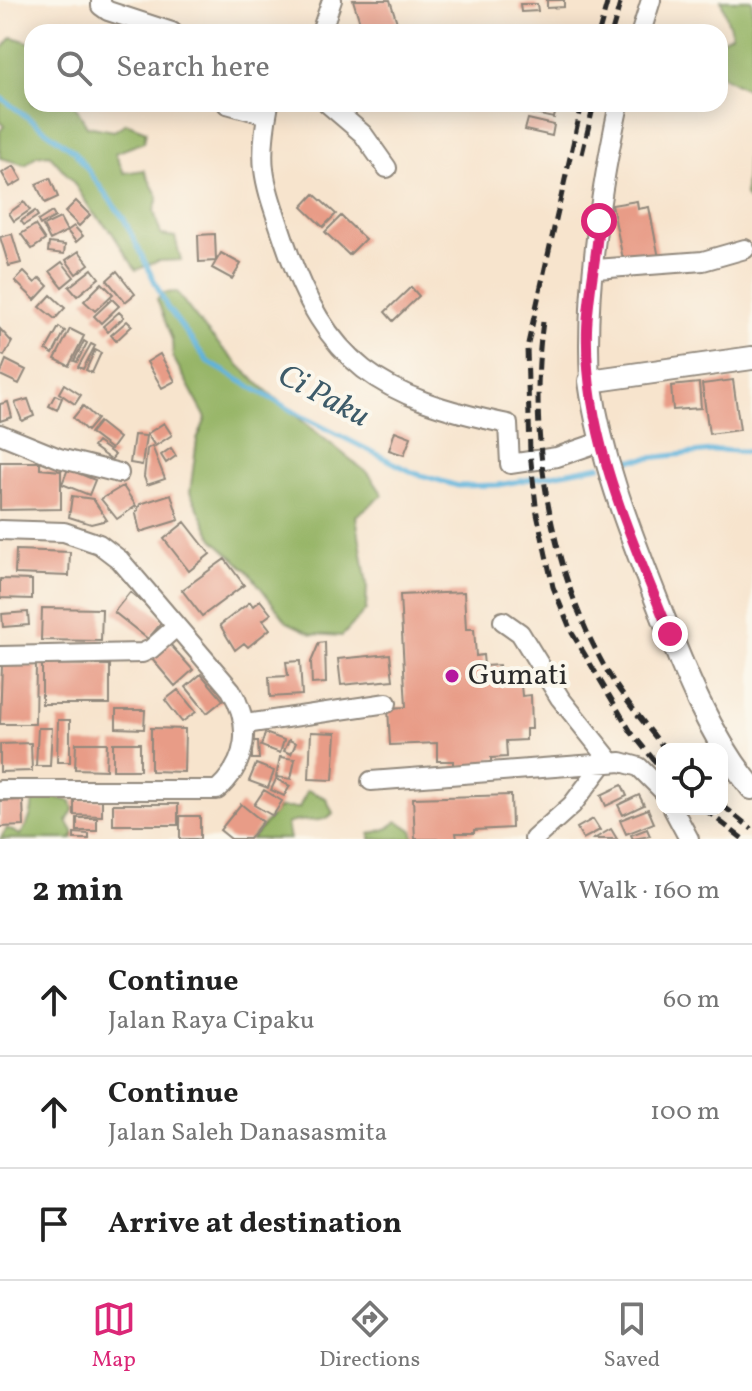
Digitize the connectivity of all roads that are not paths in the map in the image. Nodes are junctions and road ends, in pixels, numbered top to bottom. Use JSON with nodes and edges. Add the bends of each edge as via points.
{"nodes":[{"id":1,"x":101,"y":0,"type":"edge"},
{"id":2,"x":332,"y":0,"type":"edge"},
{"id":3,"x":651,"y":0,"type":"edge"},
{"id":4,"x":148,"y":24,"type":"edge"},
{"id":5,"x":324,"y":24,"type":"edge"},
{"id":6,"x":644,"y":24,"type":"edge"},
{"id":7,"x":268,"y":112,"type":"edge"},
{"id":8,"x":337,"y":112,"type":"edge"},
{"id":9,"x":617,"y":112,"type":"edge"},
{"id":10,"x":387,"y":168,"type":"dead end"},
{"id":11,"x":745,"y":249,"type":"dead end"},
{"id":12,"x":596,"y":269,"type":"junction"},
{"id":13,"x":752,"y":358,"type":"edge"},
{"id":14,"x":590,"y":381,"type":"junction"},
{"id":15,"x":0,"y":434,"type":"edge"},
{"id":16,"x":600,"y":442,"type":"junction"},
{"id":17,"x":119,"y":473,"type":"dead end"},
{"id":18,"x":0,"y":530,"type":"edge"},
{"id":19,"x":503,"y":621,"type":"dead end"},
{"id":20,"x":176,"y":627,"type":"junction"},
{"id":21,"x":0,"y":656,"type":"edge"},
{"id":22,"x":387,"y":703,"type":"dead end"},
{"id":23,"x":245,"y":724,"type":"junction"},
{"id":24,"x":607,"y":763,"type":"junction"},
{"id":25,"x":371,"y":781,"type":"dead end"},
{"id":26,"x":656,"y":784,"type":"edge"},
{"id":27,"x":752,"y":788,"type":"edge"},
{"id":28,"x":0,"y":790,"type":"edge"},
{"id":29,"x":676,"y":815,"type":"edge"},
{"id":30,"x":534,"y":839,"type":"edge"},
{"id":31,"x":689,"y":839,"type":"edge"}],
"edges":[{"from":1,"to":4,"type":"street","via":[[108,11]]},
{"from":2,"to":5,"type":"street"},
{"from":3,"to":6,"type":"street"},
{"from":7,"to":16,"type":"street","via":[[262,173],[301,287],[329,336],[354,363],[389,385],[438,405],[508,424],[510,464],[557,457]]},
{"from":8,"to":10,"type":"street","via":[[363,134]]},
{"from":9,"to":12,"type":"street","via":[[603,180]]},
{"from":11,"to":12,"type":"street","via":[[703,261]]},
{"from":12,"to":14,"type":"street","via":[[587,329]]},
{"from":13,"to":14,"type":"main road"},
{"from":14,"to":16,"type":"main road"},
{"from":15,"to":17,"type":"street","via":[[59,458]]},
{"from":16,"to":27,"type":"main road","via":[[616,499],[709,725]]},
{"from":18,"to":20,"type":"street","via":[[64,532],[99,544],[120,560]]},
{"from":19,"to":24,"type":"street","via":[[520,633]]},
{"from":20,"to":21,"type":"street","via":[[142,653]]},
{"from":20,"to":23,"type":"street","via":[[231,690]]},
{"from":22,"to":23,"type":"street"},
{"from":23,"to":28,"type":"street","via":[[240,761],[217,790]]},
{"from":24,"to":25,"type":"street"},
{"from":24,"to":26,"type":"street","via":[[639,767]]},
{"from":24,"to":30,"type":"street"},
{"from":29,"to":31,"type":"street"}]}
